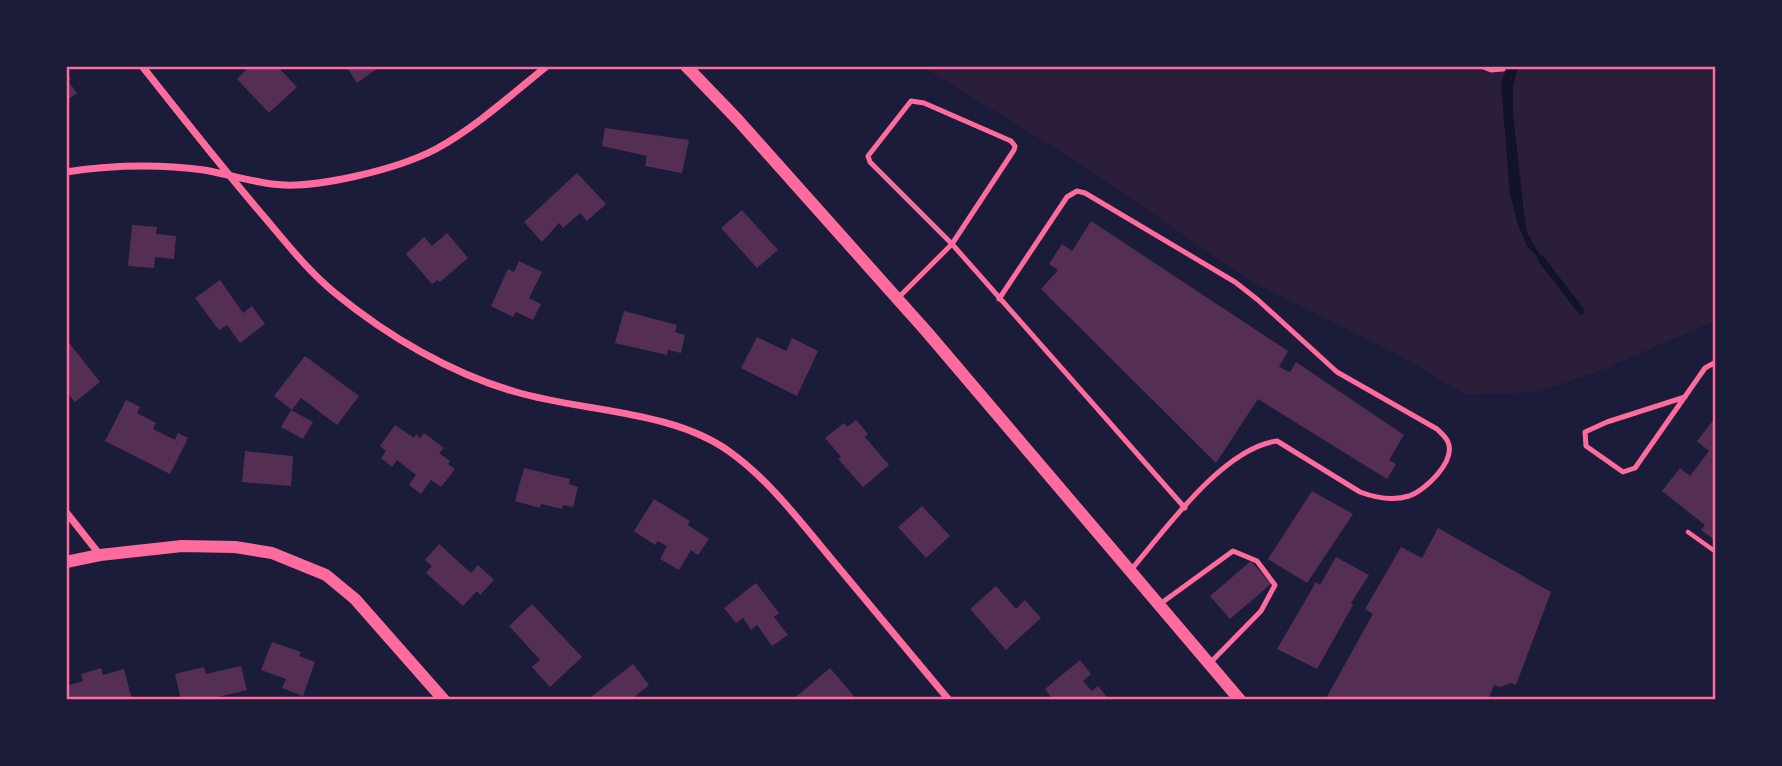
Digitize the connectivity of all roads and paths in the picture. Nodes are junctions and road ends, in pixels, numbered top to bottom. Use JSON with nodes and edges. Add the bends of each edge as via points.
{"nodes":[{"id":1,"x":142,"y":66,"type":"edge"},
{"id":2,"x":547,"y":66,"type":"edge"},
{"id":3,"x":685,"y":66,"type":"edge"},
{"id":4,"x":1481,"y":66,"type":"edge"},
{"id":5,"x":1503,"y":69,"type":"dead end"},
{"id":6,"x":66,"y":172,"type":"edge"},
{"id":7,"x":227,"y":174,"type":"junction"},
{"id":8,"x":952,"y":244,"type":"junction"},
{"id":9,"x":898,"y":299,"type":"junction"},
{"id":10,"x":999,"y":299,"type":"junction"},
{"id":11,"x":1716,"y":362,"type":"edge"},
{"id":12,"x":1685,"y":397,"type":"junction"},
{"id":13,"x":1185,"y":508,"type":"junction"},
{"id":14,"x":66,"y":512,"type":"edge"},
{"id":15,"x":1688,"y":532,"type":"dead end"},
{"id":16,"x":1716,"y":552,"type":"edge"},
{"id":17,"x":100,"y":555,"type":"junction"},
{"id":18,"x":66,"y":562,"type":"edge"},
{"id":19,"x":1131,"y":570,"type":"junction"},
{"id":20,"x":1160,"y":604,"type":"junction"},
{"id":21,"x":1210,"y":663,"type":"junction"},
{"id":22,"x":444,"y":699,"type":"edge"},
{"id":23,"x":948,"y":699,"type":"edge"},
{"id":24,"x":1240,"y":699,"type":"edge"}],
"edges":[{"from":1,"to":7,"type":"street"},
{"from":2,"to":7,"type":"street","via":[[463,132],[405,162],[335,181],[297,185]]},
{"from":3,"to":9,"type":"street"},
{"from":4,"to":5,"type":"lane"},
{"from":6,"to":7,"type":"street","via":[[104,166],[161,166]]},
{"from":7,"to":23,"type":"street","via":[[334,292],[410,345],[508,389],[670,424],[730,452],[789,508]]},
{"from":8,"to":8,"type":"lane","via":[[1015,146],[911,101],[869,156],[870,162]]},
{"from":8,"to":9,"type":"lane"},
{"from":8,"to":10,"type":"lane"},
{"from":9,"to":19,"type":"street"},
{"from":10,"to":13,"type":"lane"},
{"from":10,"to":13,"type":"lane","via":[[1067,197],[1077,191],[1085,193],[1235,282],[1337,372],[1437,429],[1448,440],[1450,451],[1439,475],[1408,496],[1374,497],[1360,492],[1277,442],[1244,452],[1221,469]]},
{"from":11,"to":12,"type":"lane","via":[[1705,368]]},
{"from":12,"to":12,"type":"lane","via":[[1635,468],[1623,472],[1586,446],[1585,432]]},
{"from":13,"to":19,"type":"lane"},
{"from":14,"to":17,"type":"street"},
{"from":15,"to":16,"type":"path"},
{"from":17,"to":18,"type":"street"},
{"from":17,"to":22,"type":"street","via":[[182,546],[234,547],[272,553],[326,575],[355,599]]},
{"from":19,"to":20,"type":"street"},
{"from":20,"to":21,"type":"street"},
{"from":20,"to":21,"type":"lane","via":[[1233,551],[1257,561],[1275,585],[1261,611]]},
{"from":21,"to":24,"type":"street"}]}
